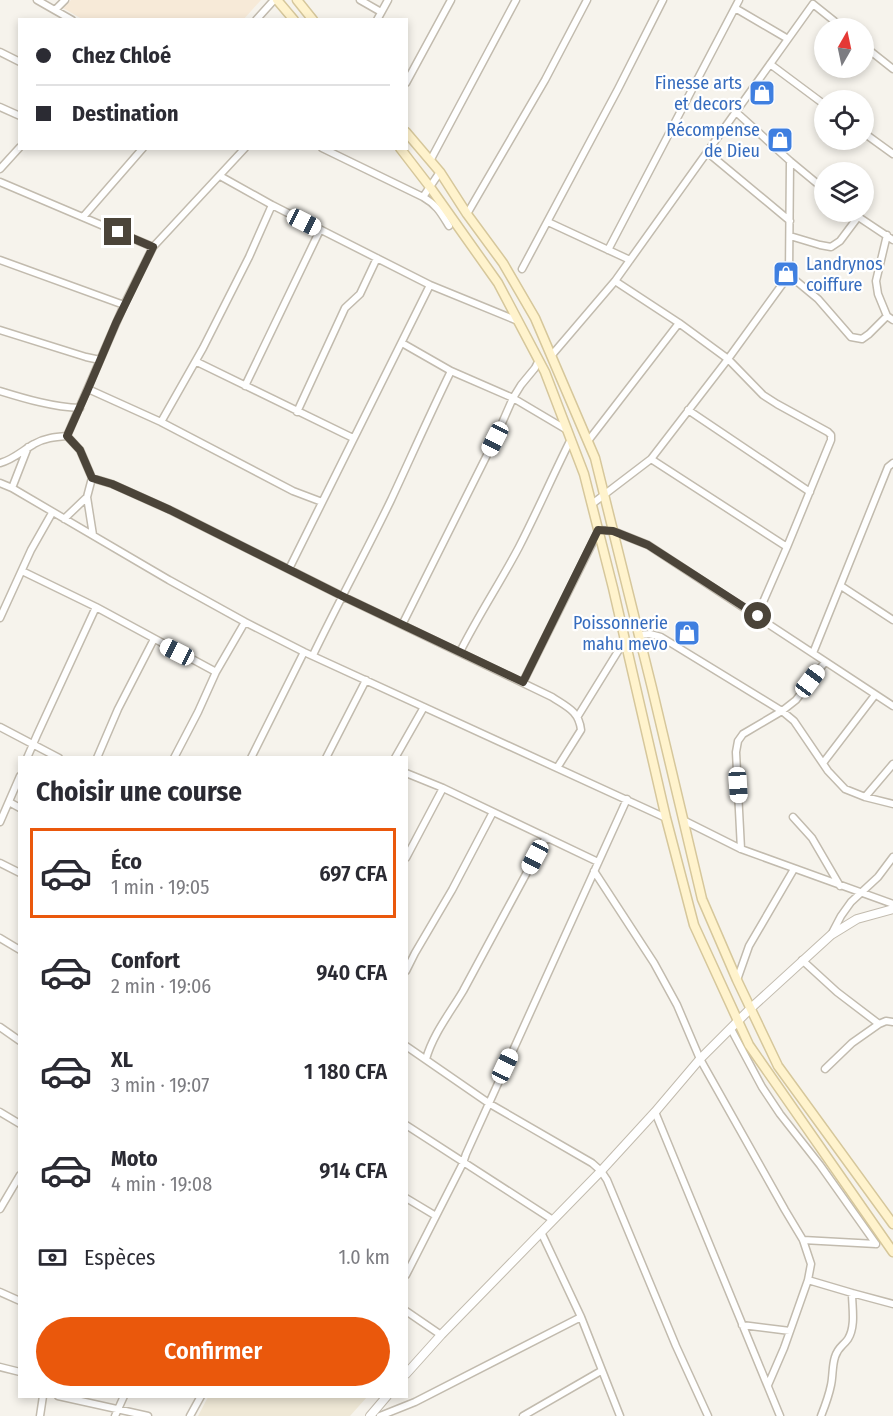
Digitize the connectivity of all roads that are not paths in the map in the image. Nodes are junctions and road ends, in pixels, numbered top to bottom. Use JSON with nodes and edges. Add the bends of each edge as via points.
{"nodes":[{"id":1,"x":37,"y":0,"type":"edge"},
{"id":2,"x":65,"y":0,"type":"edge"},
{"id":3,"x":276,"y":0,"type":"edge"},
{"id":4,"x":297,"y":0,"type":"edge"},
{"id":5,"x":360,"y":0,"type":"edge"},
{"id":6,"x":388,"y":0,"type":"edge"},
{"id":7,"x":451,"y":0,"type":"edge"},
{"id":8,"x":516,"y":0,"type":"edge"},
{"id":9,"x":587,"y":0,"type":"edge"},
{"id":10,"x":663,"y":0,"type":"edge"},
{"id":11,"x":739,"y":0,"type":"edge"},
{"id":12,"x":735,"y":8,"type":"junction"},
{"id":13,"x":55,"y":10,"type":"junction"},
{"id":14,"x":381,"y":12,"type":"junction"},
{"id":15,"x":69,"y":18,"type":"edge"},
{"id":16,"x":258,"y":18,"type":"edge"},
{"id":17,"x":292,"y":18,"type":"edge"},
{"id":18,"x":311,"y":18,"type":"edge"},
{"id":19,"x":378,"y":18,"type":"edge"},
{"id":20,"x":830,"y":18,"type":"edge"},
{"id":21,"x":788,"y":39,"type":"junction"},
{"id":22,"x":0,"y":52,"type":"edge"},
{"id":23,"x":874,"y":54,"type":"edge"},
{"id":24,"x":18,"y":61,"type":"edge"},
{"id":25,"x":770,"y":64,"type":"junction"},
{"id":26,"x":893,"y":69,"type":"edge"},
{"id":27,"x":408,"y":79,"type":"edge"},
{"id":28,"x":814,"y":97,"type":"edge"},
{"id":29,"x":0,"y":107,"type":"edge"},
{"id":30,"x":736,"y":112,"type":"junction"},
{"id":31,"x":18,"y":115,"type":"edge"},
{"id":32,"x":408,"y":134,"type":"edge"},
{"id":33,"x":874,"y":140,"type":"edge"},
{"id":34,"x":18,"y":149,"type":"edge"},
{"id":35,"x":142,"y":150,"type":"edge"},
{"id":36,"x":243,"y":150,"type":"edge"},
{"id":37,"x":326,"y":150,"type":"edge"},
{"id":38,"x":402,"y":150,"type":"edge"},
{"id":39,"x":707,"y":152,"type":"junction"},
{"id":40,"x":893,"y":154,"type":"edge"},
{"id":41,"x":430,"y":161,"type":"junction"},
{"id":42,"x":790,"y":161,"type":"junction"},
{"id":43,"x":0,"y":170,"type":"edge"},
{"id":44,"x":440,"y":172,"type":"junction"},
{"id":45,"x":220,"y":176,"type":"junction"},
{"id":46,"x":814,"y":181,"type":"edge"},
{"id":47,"x":0,"y":182,"type":"edge"},
{"id":48,"x":430,"y":187,"type":"junction"},
{"id":49,"x":423,"y":197,"type":"junction"},
{"id":50,"x":272,"y":206,"type":"junction"},
{"id":51,"x":467,"y":214,"type":"junction"},
{"id":52,"x":83,"y":217,"type":"junction"},
{"id":53,"x":790,"y":221,"type":"junction"},
{"id":54,"x":548,"y":222,"type":"junction"},
{"id":55,"x":854,"y":222,"type":"edge"},
{"id":56,"x":866,"y":222,"type":"edge"},
{"id":57,"x":449,"y":226,"type":"dead end"},
{"id":58,"x":320,"y":230,"type":"junction"},
{"id":59,"x":887,"y":235,"type":"junction"},
{"id":60,"x":790,"y":236,"type":"junction"},
{"id":61,"x":893,"y":240,"type":"edge"},
{"id":62,"x":153,"y":247,"type":"junction"},
{"id":63,"x":608,"y":250,"type":"junction"},
{"id":64,"x":377,"y":258,"type":"junction"},
{"id":65,"x":0,"y":260,"type":"edge"},
{"id":66,"x":630,"y":260,"type":"junction"},
{"id":67,"x":522,"y":269,"type":"dead end"},
{"id":68,"x":789,"y":276,"type":"junction"},
{"id":69,"x":615,"y":281,"type":"junction"},
{"id":70,"x":430,"y":285,"type":"junction"},
{"id":71,"x":124,"y":305,"type":"junction"},
{"id":72,"x":890,"y":318,"type":"edge"},
{"id":73,"x":519,"y":321,"type":"junction"},
{"id":74,"x":679,"y":322,"type":"junction"},
{"id":75,"x":0,"y":330,"type":"edge"},
{"id":76,"x":402,"y":343,"type":"junction"},
{"id":77,"x":551,"y":356,"type":"junction"},
{"id":78,"x":728,"y":359,"type":"junction"},
{"id":79,"x":100,"y":360,"type":"junction"},
{"id":80,"x":539,"y":360,"type":"junction"},
{"id":81,"x":196,"y":362,"type":"junction"},
{"id":82,"x":451,"y":371,"type":"junction"},
{"id":83,"x":245,"y":386,"type":"junction"},
{"id":84,"x":88,"y":389,"type":"junction"},
{"id":85,"x":0,"y":390,"type":"edge"},
{"id":86,"x":513,"y":398,"type":"junction"},
{"id":87,"x":80,"y":408,"type":"junction"},
{"id":88,"x":688,"y":410,"type":"junction"},
{"id":89,"x":297,"y":412,"type":"junction"},
{"id":90,"x":161,"y":422,"type":"junction"},
{"id":91,"x":567,"y":430,"type":"junction"},
{"id":92,"x":67,"y":436,"type":"junction"},
{"id":93,"x":353,"y":438,"type":"junction"},
{"id":94,"x":571,"y":439,"type":"junction"},
{"id":95,"x":588,"y":441,"type":"junction"},
{"id":96,"x":28,"y":447,"type":"junction"},
{"id":97,"x":651,"y":459,"type":"junction"},
{"id":98,"x":0,"y":463,"type":"edge"},
{"id":99,"x":893,"y":463,"type":"edge"},
{"id":100,"x":92,"y":478,"type":"junction"},
{"id":101,"x":0,"y":483,"type":"edge"},
{"id":102,"x":12,"y":488,"type":"junction"},
{"id":103,"x":810,"y":492,"type":"junction"},
{"id":104,"x":604,"y":495,"type":"junction"},
{"id":105,"x":87,"y":497,"type":"junction"},
{"id":106,"x":322,"y":502,"type":"junction"},
{"id":107,"x":592,"y":504,"type":"junction"},
{"id":108,"x":52,"y":513,"type":"junction"},
{"id":109,"x":64,"y":519,"type":"junction"},
{"id":110,"x":598,"y":530,"type":"junction"},
{"id":111,"x":613,"y":531,"type":"junction"},
{"id":112,"x":93,"y":535,"type":"junction"},
{"id":113,"x":787,"y":547,"type":"junction"},
{"id":114,"x":289,"y":569,"type":"junction"},
{"id":115,"x":22,"y":571,"type":"junction"},
{"id":116,"x":841,"y":586,"type":"junction"},
{"id":117,"x":342,"y":596,"type":"junction"},
{"id":118,"x":96,"y":607,"type":"junction"},
{"id":119,"x":758,"y":616,"type":"junction"},
{"id":120,"x":0,"y":618,"type":"edge"},
{"id":121,"x":893,"y":620,"type":"edge"},
{"id":122,"x":245,"y":622,"type":"junction"},
{"id":123,"x":402,"y":625,"type":"junction"},
{"id":124,"x":639,"y":635,"type":"junction"},
{"id":125,"x":154,"y":639,"type":"junction"},
{"id":126,"x":625,"y":639,"type":"junction"},
{"id":127,"x":304,"y":652,"type":"junction"},
{"id":128,"x":460,"y":652,"type":"junction"},
{"id":129,"x":813,"y":653,"type":"junction"},
{"id":130,"x":313,"y":656,"type":"junction"},
{"id":131,"x":825,"y":662,"type":"junction"},
{"id":132,"x":216,"y":672,"type":"junction"},
{"id":133,"x":366,"y":680,"type":"junction"},
{"id":134,"x":523,"y":682,"type":"junction"},
{"id":135,"x":875,"y":695,"type":"junction"},
{"id":136,"x":893,"y":706,"type":"edge"},
{"id":137,"x":424,"y":707,"type":"junction"},
{"id":138,"x":782,"y":711,"type":"junction"},
{"id":139,"x":578,"y":716,"type":"junction"},
{"id":140,"x":0,"y":727,"type":"edge"},
{"id":141,"x":33,"y":745,"type":"junction"},
{"id":142,"x":28,"y":756,"type":"edge"},
{"id":143,"x":55,"y":756,"type":"edge"},
{"id":144,"x":98,"y":756,"type":"edge"},
{"id":145,"x":175,"y":756,"type":"edge"},
{"id":146,"x":252,"y":756,"type":"edge"},
{"id":147,"x":327,"y":756,"type":"edge"},
{"id":148,"x":396,"y":756,"type":"edge"},
{"id":149,"x":823,"y":763,"type":"junction"},
{"id":150,"x":893,"y":764,"type":"edge"},
{"id":151,"x":557,"y":768,"type":"junction"},
{"id":152,"x":408,"y":774,"type":"edge"},
{"id":153,"x":18,"y":781,"type":"edge"},
{"id":154,"x":443,"y":788,"type":"junction"},
{"id":155,"x":865,"y":797,"type":"junction"},
{"id":156,"x":627,"y":799,"type":"junction"},
{"id":157,"x":9,"y":802,"type":"junction"},
{"id":158,"x":893,"y":804,"type":"edge"},
{"id":159,"x":18,"y":807,"type":"edge"},
{"id":160,"x":493,"y":812,"type":"junction"},
{"id":161,"x":793,"y":817,"type":"dead end"},
{"id":162,"x":666,"y":818,"type":"junction"},
{"id":163,"x":683,"y":820,"type":"junction"},
{"id":164,"x":0,"y":822,"type":"edge"},
{"id":165,"x":546,"y":837,"type":"junction"},
{"id":166,"x":741,"y":849,"type":"junction"},
{"id":167,"x":408,"y":854,"type":"edge"},
{"id":168,"x":893,"y":857,"type":"edge"},
{"id":169,"x":598,"y":862,"type":"junction"},
{"id":170,"x":0,"y":863,"type":"edge"},
{"id":171,"x":794,"y":869,"type":"junction"},
{"id":172,"x":594,"y":871,"type":"junction"},
{"id":173,"x":18,"y":872,"type":"edge"},
{"id":174,"x":840,"y":886,"type":"junction"},
{"id":175,"x":861,"y":893,"type":"junction"},
{"id":176,"x":893,"y":904,"type":"edge"},
{"id":177,"x":893,"y":909,"type":"edge"},
{"id":178,"x":831,"y":935,"type":"junction"},
{"id":179,"x":0,"y":938,"type":"edge"},
{"id":180,"x":18,"y":949,"type":"edge"},
{"id":181,"x":802,"y":960,"type":"junction"},
{"id":182,"x":408,"y":967,"type":"edge"},
{"id":183,"x":737,"y":980,"type":"junction"},
{"id":184,"x":751,"y":1008,"type":"junction"},
{"id":185,"x":738,"y":1022,"type":"junction"},
{"id":186,"x":893,"y":1022,"type":"edge"},
{"id":187,"x":879,"y":1024,"type":"junction"},
{"id":188,"x":0,"y":1027,"type":"edge"},
{"id":189,"x":731,"y":1029,"type":"junction"},
{"id":190,"x":18,"y":1040,"type":"edge"},
{"id":191,"x":408,"y":1047,"type":"edge"},
{"id":192,"x":426,"y":1059,"type":"junction"},
{"id":193,"x":700,"y":1059,"type":"junction"},
{"id":194,"x":825,"y":1069,"type":"dead end"},
{"id":195,"x":490,"y":1104,"type":"junction"},
{"id":196,"x":0,"y":1112,"type":"edge"},
{"id":197,"x":655,"y":1112,"type":"junction"},
{"id":198,"x":18,"y":1123,"type":"edge"},
{"id":199,"x":408,"y":1126,"type":"edge"},
{"id":200,"x":463,"y":1163,"type":"junction"},
{"id":201,"x":602,"y":1171,"type":"junction"},
{"id":202,"x":18,"y":1178,"type":"edge"},
{"id":203,"x":408,"y":1199,"type":"edge"},
{"id":204,"x":0,"y":1209,"type":"edge"},
{"id":205,"x":889,"y":1211,"type":"edge"},
{"id":206,"x":436,"y":1216,"type":"junction"},
{"id":207,"x":553,"y":1220,"type":"junction"},
{"id":208,"x":893,"y":1224,"type":"edge"},
{"id":209,"x":541,"y":1232,"type":"junction"},
{"id":210,"x":803,"y":1240,"type":"junction"},
{"id":211,"x":893,"y":1252,"type":"edge"},
{"id":212,"x":408,"y":1271,"type":"edge"},
{"id":213,"x":808,"y":1280,"type":"junction"},
{"id":214,"x":0,"y":1292,"type":"edge"},
{"id":215,"x":852,"y":1293,"type":"junction"},
{"id":216,"x":18,"y":1300,"type":"edge"},
{"id":217,"x":893,"y":1304,"type":"edge"},
{"id":218,"x":408,"y":1312,"type":"edge"},
{"id":219,"x":580,"y":1317,"type":"junction"},
{"id":220,"x":742,"y":1324,"type":"junction"},
{"id":221,"x":790,"y":1331,"type":"junction"},
{"id":222,"x":441,"y":1335,"type":"junction"},
{"id":223,"x":0,"y":1367,"type":"edge"},
{"id":224,"x":601,"y":1371,"type":"junction"},
{"id":225,"x":18,"y":1372,"type":"edge"},
{"id":226,"x":408,"y":1372,"type":"edge"},
{"id":227,"x":768,"y":1385,"type":"junction"},
{"id":228,"x":43,"y":1398,"type":"edge"},
{"id":229,"x":65,"y":1398,"type":"edge"},
{"id":230,"x":123,"y":1398,"type":"edge"},
{"id":231,"x":200,"y":1398,"type":"edge"},
{"id":232,"x":385,"y":1398,"type":"edge"},
{"id":233,"x":116,"y":1413,"type":"edge"},
{"id":234,"x":40,"y":1416,"type":"edge"},
{"id":235,"x":148,"y":1416,"type":"edge"},
{"id":236,"x":190,"y":1416,"type":"edge"},
{"id":237,"x":370,"y":1416,"type":"edge"},
{"id":238,"x":380,"y":1416,"type":"edge"},
{"id":239,"x":523,"y":1416,"type":"edge"},
{"id":240,"x":620,"y":1416,"type":"edge"},
{"id":241,"x":708,"y":1416,"type":"edge"},
{"id":242,"x":780,"y":1416,"type":"edge"},
{"id":243,"x":821,"y":1416,"type":"edge"}],
"edges":[{"from":1,"to":13,"type":"street"},
{"from":2,"to":13,"type":"street"},
{"from":3,"to":16,"type":"street"},
{"from":3,"to":17,"type":"main road"},
{"from":4,"to":18,"type":"main road"},
{"from":5,"to":14,"type":"street"},
{"from":6,"to":14,"type":"street"},
{"from":7,"to":27,"type":"street"},
{"from":8,"to":41,"type":"street"},
{"from":9,"to":51,"type":"street"},
{"from":10,"to":54,"type":"street"},
{"from":11,"to":12,"type":"street"},
{"from":12,"to":21,"type":"street"},
{"from":12,"to":63,"type":"street"},
{"from":13,"to":15,"type":"street"},
{"from":14,"to":19,"type":"street"},
{"from":20,"to":21,"type":"street","via":[[813,4]]},
{"from":21,"to":25,"type":"street"},
{"from":22,"to":24,"type":"street"},
{"from":23,"to":26,"type":"street"},
{"from":25,"to":28,"type":"street"},
{"from":25,"to":30,"type":"street"},
{"from":29,"to":31,"type":"street"},
{"from":30,"to":39,"type":"street"},
{"from":30,"to":42,"type":"street"},
{"from":32,"to":41,"type":"main road"},
{"from":33,"to":40,"type":"street"},
{"from":34,"to":43,"type":"street"},
{"from":35,"to":52,"type":"street"},
{"from":36,"to":45,"type":"street"},
{"from":37,"to":49,"type":"street"},
{"from":38,"to":48,"type":"main road"},
{"from":39,"to":53,"type":"street"},
{"from":39,"to":66,"type":"street"},
{"from":41,"to":44,"type":"main road"},
{"from":42,"to":46,"type":"street"},
{"from":42,"to":53,"type":"street"},
{"from":44,"to":48,"type":"street"},
{"from":44,"to":51,"type":"main road"},
{"from":45,"to":50,"type":"street"},
{"from":45,"to":62,"type":"street"},
{"from":47,"to":52,"type":"street"},
{"from":48,"to":49,"type":"street"},
{"from":48,"to":73,"type":"main road","via":[[498,283]]},
{"from":49,"to":57,"type":"street","via":[[437,207]]},
{"from":50,"to":58,"type":"street"},
{"from":50,"to":81,"type":"street"},
{"from":51,"to":77,"type":"main road","via":[[503,263],[535,318]]},
{"from":52,"to":62,"type":"street"},
{"from":53,"to":60,"type":"street"},
{"from":54,"to":63,"type":"street"},
{"from":54,"to":67,"type":"street"},
{"from":55,"to":60,"type":"street","via":[[831,247]]},
{"from":56,"to":59,"type":"street"},
{"from":58,"to":64,"type":"street"},
{"from":58,"to":83,"type":"street"},
{"from":59,"to":61,"type":"street"},
{"from":59,"to":72,"type":"street","via":[[876,281]]},
{"from":60,"to":68,"type":"street"},
{"from":62,"to":71,"type":"street"},
{"from":63,"to":66,"type":"street"},
{"from":64,"to":70,"type":"street"},
{"from":64,"to":89,"type":"street","via":[[360,294],[345,308]]},
{"from":65,"to":71,"type":"street"},
{"from":66,"to":69,"type":"street"},
{"from":68,"to":72,"type":"street","via":[[818,299],[851,337],[861,339]]},
{"from":68,"to":78,"type":"street"},
{"from":69,"to":74,"type":"street"},
{"from":69,"to":77,"type":"street"},
{"from":70,"to":73,"type":"street"},
{"from":70,"to":76,"type":"street"},
{"from":71,"to":79,"type":"street"},
{"from":73,"to":80,"type":"main road"},
{"from":74,"to":78,"type":"street"},
{"from":74,"to":95,"type":"street"},
{"from":75,"to":79,"type":"street"},
{"from":76,"to":82,"type":"street"},
{"from":76,"to":93,"type":"street"},
{"from":77,"to":95,"type":"main road"},
{"from":78,"to":88,"type":"street"},
{"from":78,"to":103,"type":"street","via":[[763,394],[831,435]]},
{"from":79,"to":84,"type":"street"},
{"from":80,"to":86,"type":"street"},
{"from":80,"to":91,"type":"main road"},
{"from":81,"to":83,"type":"street"},
{"from":81,"to":90,"type":"street"},
{"from":82,"to":86,"type":"street"},
{"from":82,"to":117,"type":"street"},
{"from":83,"to":89,"type":"street"},
{"from":84,"to":87,"type":"street"},
{"from":84,"to":90,"type":"street"},
{"from":85,"to":87,"type":"street"},
{"from":86,"to":91,"type":"street"},
{"from":86,"to":123,"type":"street"},
{"from":87,"to":92,"type":"street"},
{"from":88,"to":97,"type":"street"},
{"from":88,"to":103,"type":"street"},
{"from":89,"to":93,"type":"street"},
{"from":90,"to":106,"type":"street"},
{"from":91,"to":94,"type":"main road"},
{"from":92,"to":96,"type":"street","via":[[45,439]]},
{"from":92,"to":100,"type":"street","via":[[80,450]]},
{"from":93,"to":106,"type":"street"},
{"from":94,"to":107,"type":"main road"},
{"from":94,"to":128,"type":"street","via":[[518,548]]},
{"from":95,"to":104,"type":"main road"},
{"from":96,"to":98,"type":"street"},
{"from":96,"to":102,"type":"street"},
{"from":97,"to":104,"type":"street"},
{"from":97,"to":113,"type":"street"},
{"from":99,"to":116,"type":"street","via":[[888,467]]},
{"from":100,"to":105,"type":"street"},
{"from":100,"to":114,"type":"street","via":[[170,510]]},
{"from":101,"to":102,"type":"street"},
{"from":102,"to":108,"type":"street"},
{"from":103,"to":113,"type":"street"},
{"from":104,"to":107,"type":"street"},
{"from":104,"to":111,"type":"main road"},
{"from":105,"to":109,"type":"street"},
{"from":105,"to":112,"type":"street"},
{"from":106,"to":114,"type":"street"},
{"from":107,"to":110,"type":"main road"},
{"from":108,"to":109,"type":"street"},
{"from":108,"to":115,"type":"street"},
{"from":109,"to":112,"type":"street"},
{"from":110,"to":111,"type":"street"},
{"from":110,"to":126,"type":"main road"},
{"from":110,"to":134,"type":"street"},
{"from":111,"to":119,"type":"street","via":[[648,545]]},
{"from":111,"to":124,"type":"main road"},
{"from":112,"to":122,"type":"street"},
{"from":113,"to":119,"type":"street"},
{"from":114,"to":117,"type":"street"},
{"from":115,"to":118,"type":"street"},
{"from":115,"to":120,"type":"street"},
{"from":116,"to":121,"type":"street"},
{"from":116,"to":129,"type":"street"},
{"from":117,"to":123,"type":"street"},
{"from":117,"to":130,"type":"street"},
{"from":118,"to":125,"type":"street"},
{"from":118,"to":141,"type":"street"},
{"from":119,"to":129,"type":"street"},
{"from":122,"to":127,"type":"street"},
{"from":122,"to":132,"type":"street"},
{"from":123,"to":128,"type":"street"},
{"from":124,"to":138,"type":"street","via":[[661,637]]},
{"from":124,"to":163,"type":"main road"},
{"from":125,"to":132,"type":"street"},
{"from":125,"to":144,"type":"street"},
{"from":126,"to":139,"type":"street"},
{"from":126,"to":162,"type":"main road"},
{"from":127,"to":130,"type":"street"},
{"from":127,"to":146,"type":"street"},
{"from":128,"to":134,"type":"street"},
{"from":129,"to":131,"type":"street"},
{"from":130,"to":133,"type":"street"},
{"from":131,"to":135,"type":"street"},
{"from":131,"to":138,"type":"street","via":[[796,700]]},
{"from":132,"to":145,"type":"street"},
{"from":133,"to":137,"type":"street"},
{"from":133,"to":147,"type":"street"},
{"from":134,"to":139,"type":"street"},
{"from":135,"to":136,"type":"street"},
{"from":135,"to":149,"type":"street"},
{"from":137,"to":148,"type":"street"},
{"from":137,"to":151,"type":"street"},
{"from":138,"to":149,"type":"street","via":[[797,724]]},
{"from":138,"to":166,"type":"street","via":[[738,741]]},
{"from":139,"to":151,"type":"street","via":[[581,730]]},
{"from":140,"to":141,"type":"street"},
{"from":141,"to":142,"type":"street"},
{"from":141,"to":143,"type":"street"},
{"from":149,"to":155,"type":"street","via":[[845,789]]},
{"from":150,"to":155,"type":"street"},
{"from":151,"to":156,"type":"street"},
{"from":152,"to":154,"type":"street"},
{"from":153,"to":157,"type":"street"},
{"from":154,"to":160,"type":"street"},
{"from":154,"to":167,"type":"street"},
{"from":155,"to":158,"type":"street"},
{"from":156,"to":162,"type":"street"},
{"from":156,"to":169,"type":"street"},
{"from":157,"to":159,"type":"street"},
{"from":157,"to":164,"type":"street"},
{"from":160,"to":165,"type":"street"},
{"from":160,"to":182,"type":"street"},
{"from":161,"to":174,"type":"street","via":[[812,838]]},
{"from":162,"to":185,"type":"main road","via":[[694,925]]},
{"from":163,"to":166,"type":"street"},
{"from":163,"to":183,"type":"main road","via":[[702,899]]},
{"from":165,"to":169,"type":"street"},
{"from":165,"to":192,"type":"street","via":[[429,1047]]},
{"from":166,"to":171,"type":"street"},
{"from":168,"to":175,"type":"street"},
{"from":169,"to":172,"type":"street"},
{"from":170,"to":173,"type":"street"},
{"from":171,"to":174,"type":"street"},
{"from":171,"to":183,"type":"street","via":[[749,946]]},
{"from":172,"to":193,"type":"street","via":[[654,963]]},
{"from":172,"to":195,"type":"street"},
{"from":174,"to":175,"type":"street"},
{"from":175,"to":176,"type":"street"},
{"from":175,"to":178,"type":"street","via":[[845,909]]},
{"from":177,"to":178,"type":"street","via":[[857,920]]},
{"from":178,"to":181,"type":"street"},
{"from":179,"to":180,"type":"street"},
{"from":181,"to":184,"type":"street"},
{"from":181,"to":187,"type":"street"},
{"from":183,"to":184,"type":"main road"},
{"from":184,"to":185,"type":"street"},
{"from":184,"to":205,"type":"main road","via":[[778,1066]]},
{"from":185,"to":189,"type":"street"},
{"from":185,"to":211,"type":"main road","via":[[749,1045]]},
{"from":186,"to":187,"type":"street"},
{"from":187,"to":194,"type":"street"},
{"from":188,"to":190,"type":"street"},
{"from":189,"to":193,"type":"street"},
{"from":189,"to":210,"type":"street","via":[[780,1114],[876,1244]]},
{"from":191,"to":192,"type":"street"},
{"from":192,"to":195,"type":"street"},
{"from":193,"to":197,"type":"street"},
{"from":193,"to":210,"type":"street"},
{"from":195,"to":200,"type":"street"},
{"from":195,"to":201,"type":"street"},
{"from":196,"to":198,"type":"street"},
{"from":197,"to":201,"type":"street"},
{"from":197,"to":220,"type":"street"},
{"from":199,"to":200,"type":"street"},
{"from":200,"to":206,"type":"street"},
{"from":200,"to":207,"type":"street"},
{"from":201,"to":207,"type":"street"},
{"from":201,"to":241,"type":"street"},
{"from":202,"to":204,"type":"street"},
{"from":203,"to":206,"type":"street"},
{"from":205,"to":208,"type":"main road"},
{"from":206,"to":212,"type":"street"},
{"from":207,"to":209,"type":"street"},
{"from":209,"to":219,"type":"street"},
{"from":209,"to":222,"type":"street"},
{"from":210,"to":213,"type":"street","via":[[811,1264]]},
{"from":213,"to":215,"type":"street"},
{"from":213,"to":221,"type":"street"},
{"from":214,"to":216,"type":"street"},
{"from":215,"to":217,"type":"street"},
{"from":215,"to":243,"type":"street","via":[[851,1332],[838,1348]]},
{"from":218,"to":222,"type":"street"},
{"from":219,"to":224,"type":"street"},
{"from":219,"to":238,"type":"street"},
{"from":220,"to":221,"type":"street"},
{"from":220,"to":227,"type":"street"},
{"from":221,"to":227,"type":"street"},
{"from":222,"to":226,"type":"street"},
{"from":223,"to":225,"type":"street"},
{"from":224,"to":239,"type":"street"},
{"from":224,"to":240,"type":"street"},
{"from":227,"to":242,"type":"street"},
{"from":228,"to":234,"type":"street"},
{"from":229,"to":233,"type":"street"},
{"from":230,"to":233,"type":"street"},
{"from":231,"to":236,"type":"street"},
{"from":232,"to":237,"type":"street"},
{"from":233,"to":235,"type":"street"}]}
